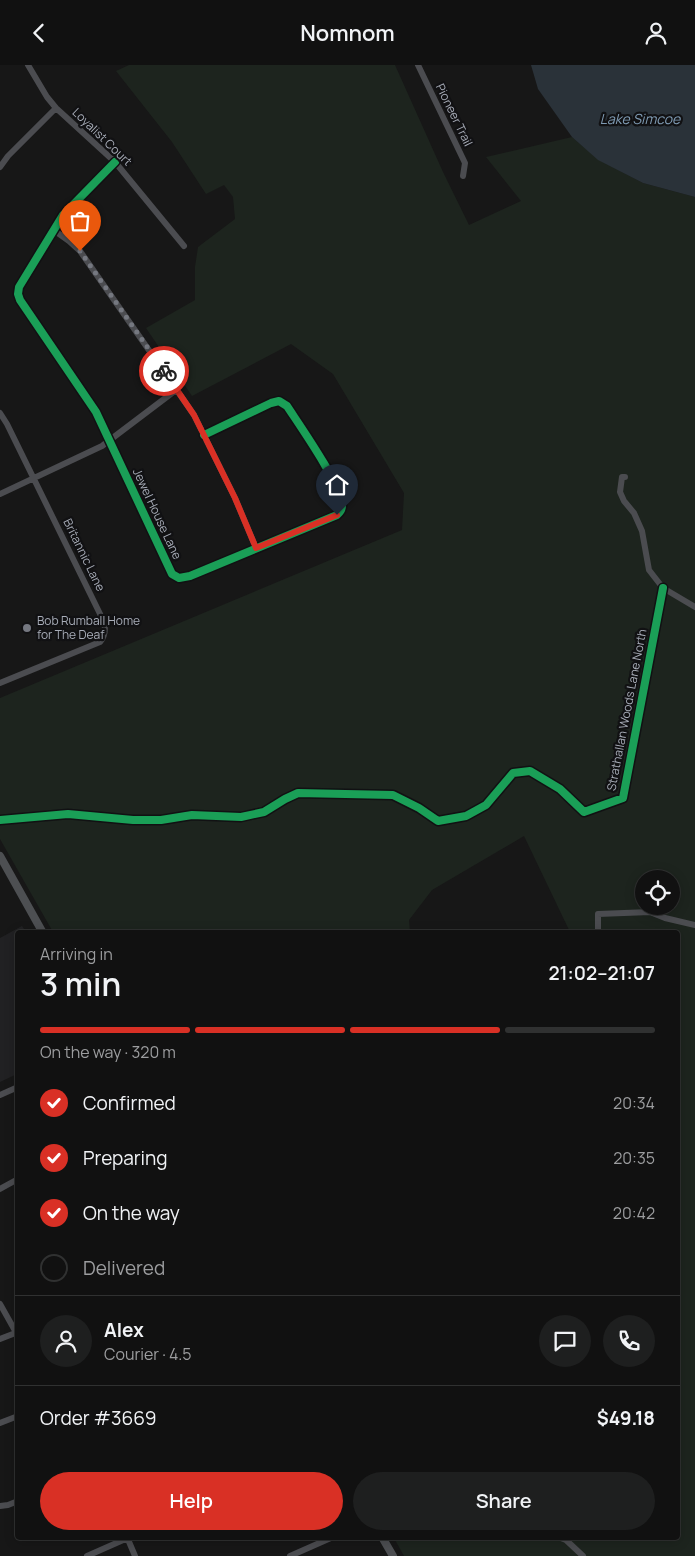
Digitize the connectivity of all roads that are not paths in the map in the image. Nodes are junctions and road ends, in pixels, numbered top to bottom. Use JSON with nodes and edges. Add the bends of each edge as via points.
{"nodes":[{"id":1,"x":28,"y":65,"type":"edge"},
{"id":2,"x":418,"y":65,"type":"edge"},
{"id":3,"x":56,"y":109,"type":"junction"},
{"id":4,"x":115,"y":162,"type":"junction"},
{"id":5,"x":0,"y":167,"type":"edge"},
{"id":6,"x":463,"y":176,"type":"dead end"},
{"id":7,"x":55,"y":231,"type":"junction"},
{"id":8,"x":184,"y":247,"type":"dead end"},
{"id":9,"x":176,"y":390,"type":"junction"},
{"id":10,"x":0,"y":413,"type":"edge"},
{"id":11,"x":204,"y":435,"type":"junction"},
{"id":12,"x":111,"y":441,"type":"junction"},
{"id":13,"x":625,"y":477,"type":"dead end"},
{"id":14,"x":34,"y":479,"type":"junction"},
{"id":15,"x":0,"y":495,"type":"edge"},
{"id":16,"x":256,"y":548,"type":"junction"},
{"id":17,"x":663,"y":588,"type":"junction"},
{"id":18,"x":695,"y":607,"type":"edge"},
{"id":19,"x":0,"y":683,"type":"edge"},
{"id":20,"x":0,"y":820,"type":"edge"},
{"id":21,"x":0,"y":856,"type":"edge"},
{"id":22,"x":695,"y":925,"type":"edge"},
{"id":23,"x":41,"y":930,"type":"edge"},
{"id":24,"x":598,"y":930,"type":"edge"},
{"id":25,"x":15,"y":1088,"type":"edge"},
{"id":26,"x":0,"y":1095,"type":"edge"},
{"id":27,"x":15,"y":1181,"type":"edge"},
{"id":28,"x":0,"y":1189,"type":"edge"},
{"id":29,"x":0,"y":1304,"type":"edge"},
{"id":30,"x":15,"y":1330,"type":"edge"},
{"id":31,"x":15,"y":1334,"type":"edge"},
{"id":32,"x":0,"y":1339,"type":"edge"},
{"id":33,"x":15,"y":1417,"type":"edge"},
{"id":34,"x":0,"y":1423,"type":"edge"},
{"id":35,"x":15,"y":1502,"type":"edge"},
{"id":36,"x":0,"y":1506,"type":"edge"},
{"id":37,"x":123,"y":1540,"type":"edge"},
{"id":38,"x":129,"y":1540,"type":"edge"},
{"id":39,"x":326,"y":1540,"type":"edge"},
{"id":40,"x":384,"y":1540,"type":"edge"},
{"id":41,"x":566,"y":1540,"type":"edge"},
{"id":42,"x":87,"y":1556,"type":"edge"},
{"id":43,"x":135,"y":1556,"type":"edge"},
{"id":44,"x":290,"y":1556,"type":"edge"},
{"id":45,"x":393,"y":1556,"type":"edge"},
{"id":46,"x":582,"y":1556,"type":"edge"}],
"edges":[{"from":1,"to":3,"type":"street","name":"Loyalist Court"},
{"from":2,"to":6,"type":"street","name":"Pioneer Trail","via":[[465,163]]},
{"from":3,"to":4,"type":"street","name":"Loyalist Court"},
{"from":3,"to":5,"type":"street"},
{"from":4,"to":7,"type":"street","name":"Jewel House Lane","via":[[63,215]]},
{"from":4,"to":8,"type":"street","name":"Loyalist Court"},
{"from":7,"to":9,"type":"street","via":[[80,251]]},
{"from":7,"to":12,"type":"street","name":"Jewel House Lane","via":[[19,287],[18,294],[96,412]]},
{"from":9,"to":11,"type":"street"},
{"from":9,"to":12,"type":"street"},
{"from":10,"to":14,"type":"street","name":"Britannic Lane"},
{"from":11,"to":16,"type":"street"},
{"from":11,"to":16,"type":"street","name":"Jewel House Lane","via":[[279,401],[287,406],[336,488],[342,504],[337,515]]},
{"from":12,"to":14,"type":"street"},
{"from":12,"to":16,"type":"street","name":"Jewel House Lane","via":[[176,577],[190,576]]},
{"from":13,"to":17,"type":"street","via":[[622,477],[620,492],[642,531],[649,570]]},
{"from":14,"to":15,"type":"street"},
{"from":14,"to":19,"type":"street","name":"Britannic Lane","via":[[104,622],[105,634],[100,642]]},
{"from":17,"to":18,"type":"street"},
{"from":17,"to":20,"type":"street","name":"Strathallan Woods Lane North","via":[[622,798],[584,812],[560,789],[530,771],[513,773],[486,805],[466,815],[438,821],[393,795],[298,793],[264,812],[241,817],[192,815],[133,820],[68,814]]},
{"from":21,"to":23,"type":"main road"},
{"from":22,"to":24,"type":"street","via":[[650,912],[598,914]]},
{"from":25,"to":26,"type":"street"},
{"from":27,"to":28,"type":"street"},
{"from":29,"to":30,"type":"street"},
{"from":31,"to":32,"type":"street"},
{"from":33,"to":34,"type":"street"},
{"from":35,"to":36,"type":"street"},
{"from":37,"to":42,"type":"street"},
{"from":38,"to":43,"type":"street"},
{"from":39,"to":44,"type":"street"},
{"from":40,"to":45,"type":"main road"},
{"from":41,"to":46,"type":"street"}]}
